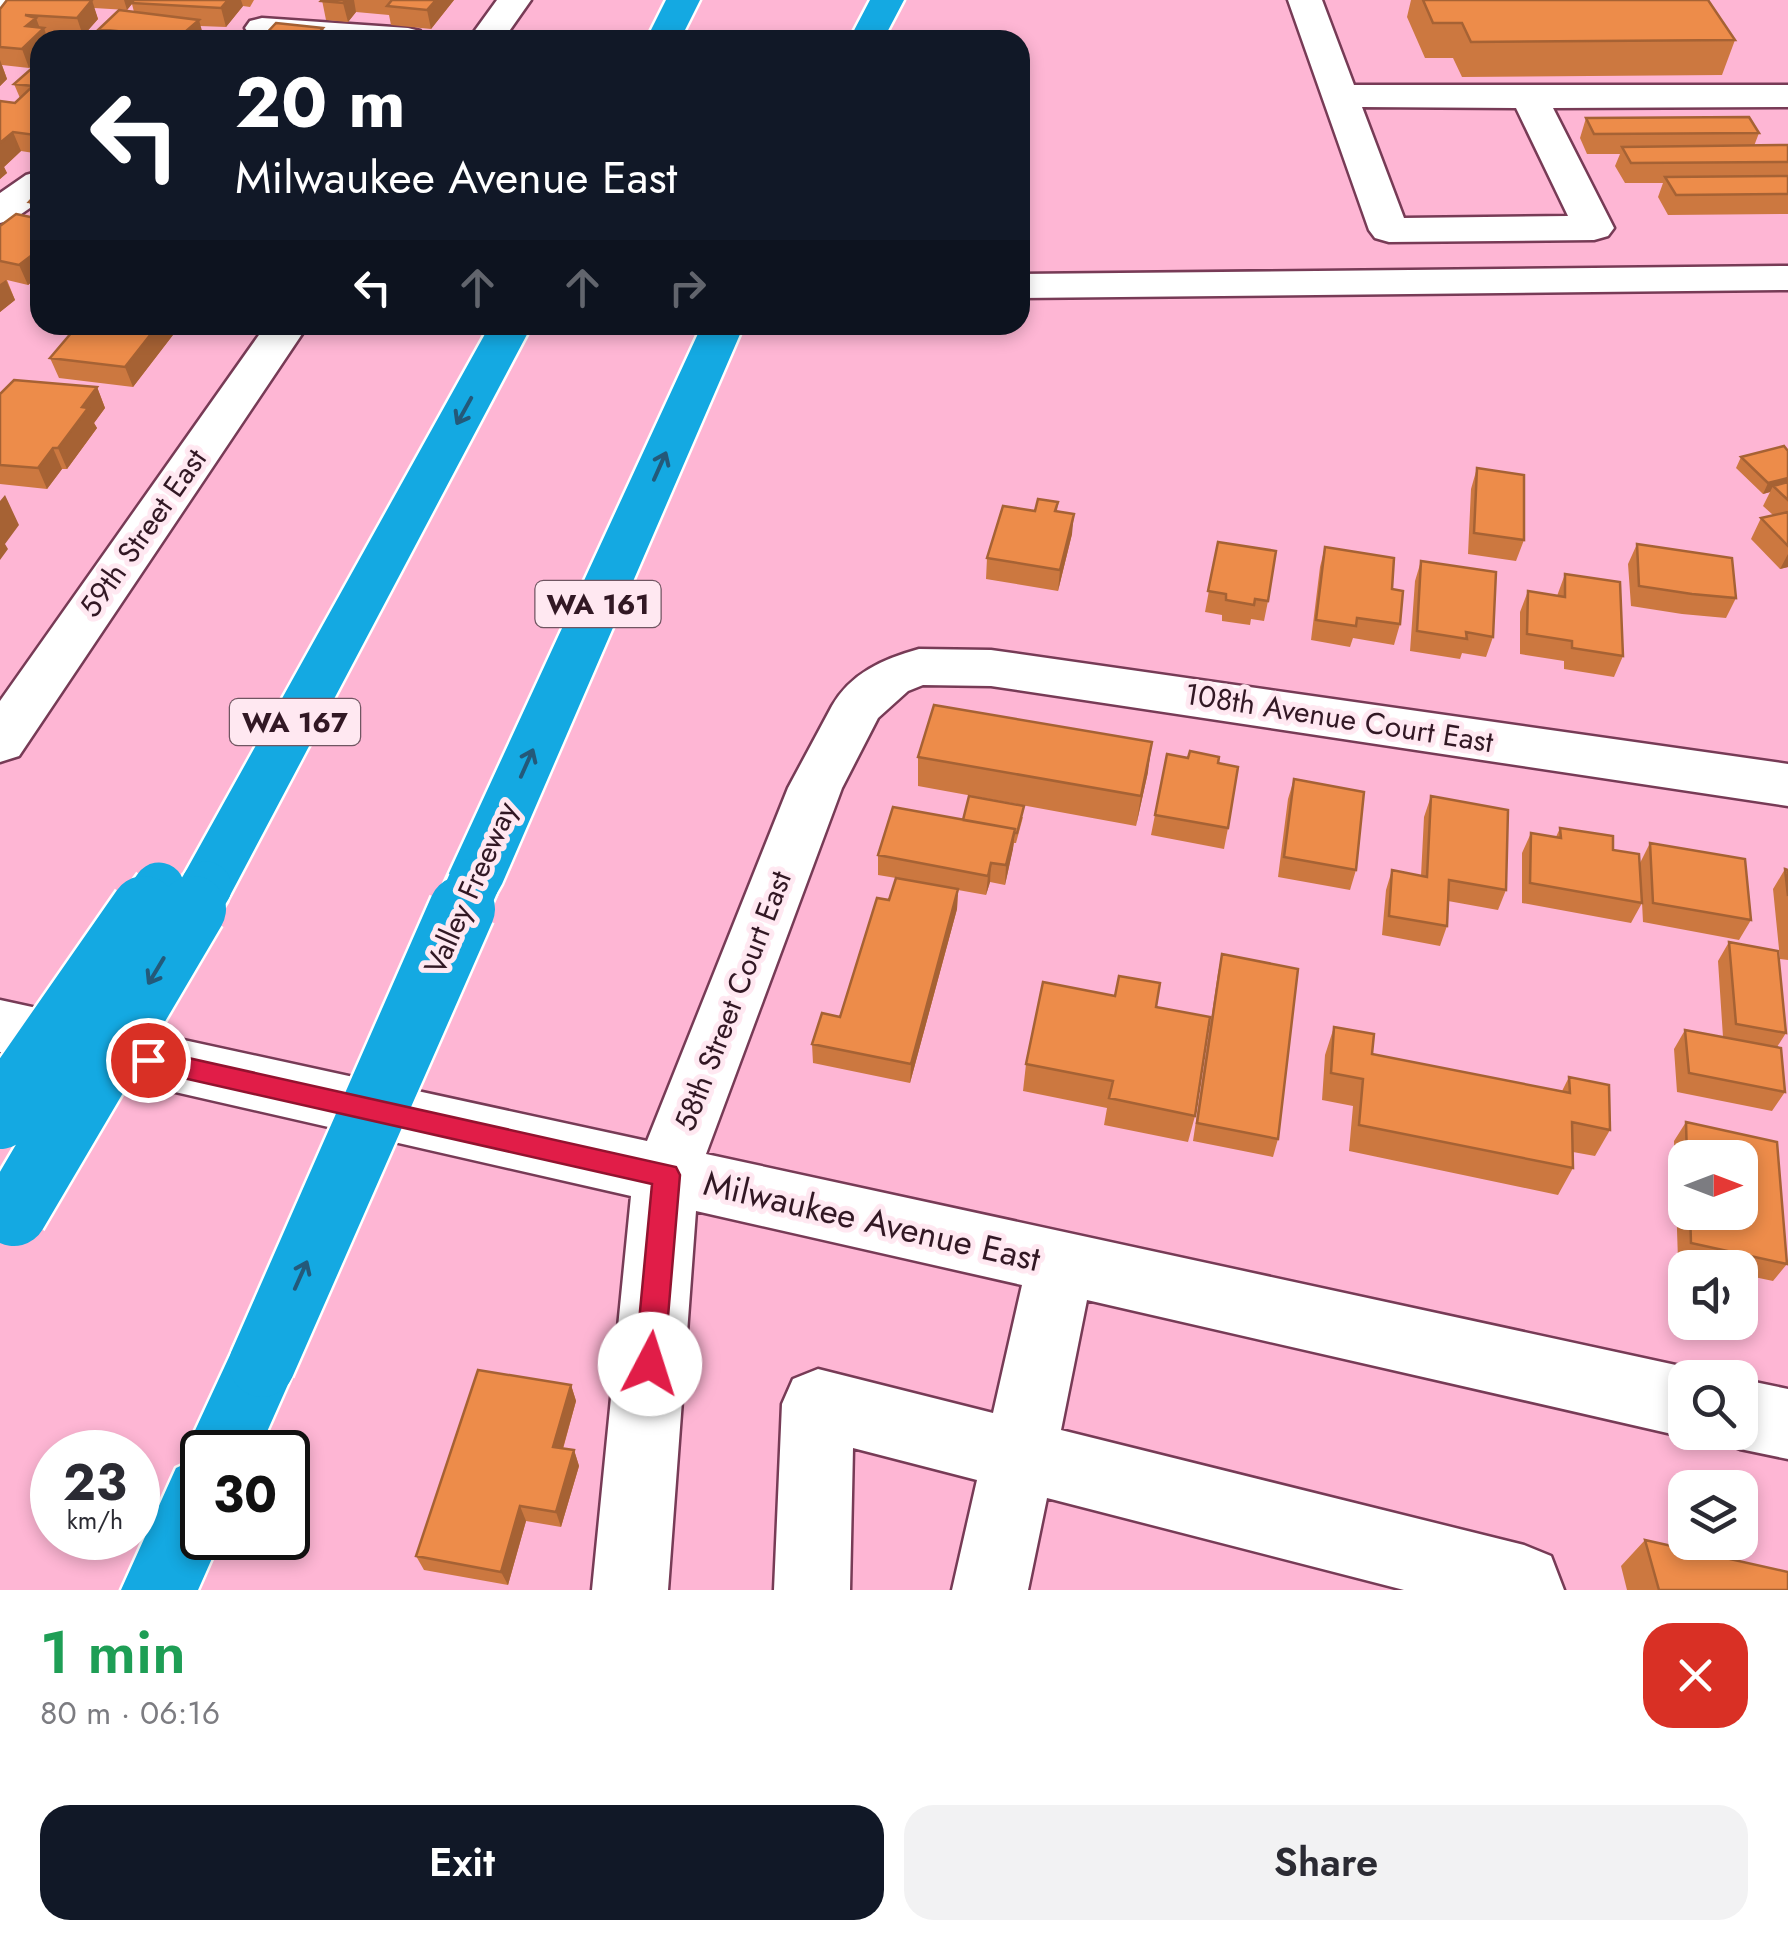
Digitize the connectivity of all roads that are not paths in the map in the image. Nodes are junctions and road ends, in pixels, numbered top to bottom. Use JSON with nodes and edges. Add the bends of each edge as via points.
{"nodes":[{"id":1,"x":8,"y":0,"type":"edge"},
{"id":2,"x":301,"y":0,"type":"edge"},
{"id":3,"x":514,"y":0,"type":"edge"},
{"id":4,"x":683,"y":0,"type":"edge"},
{"id":5,"x":887,"y":0,"type":"edge"},
{"id":6,"x":1305,"y":0,"type":"edge"},
{"id":7,"x":0,"y":5,"type":"edge"},
{"id":8,"x":259,"y":30,"type":"edge"},
{"id":9,"x":493,"y":30,"type":"edge"},
{"id":10,"x":668,"y":30,"type":"edge"},
{"id":11,"x":871,"y":30,"type":"edge"},
{"id":12,"x":1337,"y":96,"type":"junction"},
{"id":13,"x":1788,"y":96,"type":"edge"},
{"id":14,"x":1529,"y":98,"type":"junction"},
{"id":15,"x":30,"y":190,"type":"edge"},
{"id":16,"x":0,"y":211,"type":"edge"},
{"id":17,"x":1788,"y":278,"type":"edge"},
{"id":18,"x":1030,"y":286,"type":"edge"},
{"id":19,"x":1788,"y":312,"type":"edge"},
{"id":20,"x":1030,"y":318,"type":"edge"},
{"id":21,"x":280,"y":335,"type":"edge"},
{"id":22,"x":506,"y":335,"type":"edge"},
{"id":23,"x":718,"y":335,"type":"edge"},
{"id":24,"x":890,"y":678,"type":"joint"},
{"id":25,"x":0,"y":742,"type":"edge"},
{"id":26,"x":1788,"y":785,"type":"edge"},
{"id":27,"x":182,"y":888,"type":"junction"},
{"id":28,"x":0,"y":1026,"type":"edge"},
{"id":29,"x":0,"y":1116,"type":"edge"},
{"id":30,"x":666,"y":1175,"type":"junction"},
{"id":31,"x":7,"y":1224,"type":"edge"},
{"id":32,"x":1061,"y":1263,"type":"junction"},
{"id":33,"x":1668,"y":1398,"type":"edge"},
{"id":34,"x":1758,"y":1418,"type":"edge"},
{"id":35,"x":1788,"y":1424,"type":"edge"},
{"id":36,"x":232,"y":1430,"type":"edge"},
{"id":37,"x":1019,"y":1455,"type":"junction"},
{"id":38,"x":180,"y":1543,"type":"edge"},
{"id":39,"x":159,"y":1590,"type":"edge"},
{"id":40,"x":630,"y":1590,"type":"edge"},
{"id":41,"x":812,"y":1590,"type":"edge"},
{"id":42,"x":990,"y":1590,"type":"edge"},
{"id":43,"x":1526,"y":1590,"type":"edge"}],
"edges":[{"from":1,"to":7,"type":"street"},
{"from":2,"to":8,"type":"street"},
{"from":3,"to":9,"type":"street"},
{"from":4,"to":10,"type":"highway"},
{"from":5,"to":11,"type":"highway"},
{"from":6,"to":12,"type":"street"},
{"from":12,"to":14,"type":"street"},
{"from":12,"to":14,"type":"street","via":[[1389,230],[1594,228]]},
{"from":13,"to":14,"type":"street"},
{"from":15,"to":16,"type":"street"},
{"from":17,"to":18,"type":"street"},
{"from":19,"to":20,"type":"street"},
{"from":21,"to":25,"type":"street","name":"59th Street East"},
{"from":22,"to":27,"type":"highway","one_way":true,"via":[[384,556]]},
{"from":36,"to":23,"type":"highway","name":"Valley Freeway","number":"WA 161","one_way":true,"bridge":true},
{"from":24,"to":26,"type":"street","name":"108th Avenue Court East","via":[[920,667],[991,668]]},
{"from":24,"to":30,"type":"street","name":"58th Street Court East","via":[[858,706],[815,788]]},
{"from":27,"to":29,"type":"highway","bridge":true},
{"from":27,"to":31,"type":"highway","one_way":true,"bridge":true},
{"from":28,"to":30,"type":"street","name":"Milwaukee Avenue East"},
{"from":30,"to":32,"type":"street","name":"Milwaukee Avenue East"},
{"from":30,"to":40,"type":"street","name":"58th Street Court East"},
{"from":32,"to":33,"type":"street","name":"Milwaukee Avenue East"},
{"from":32,"to":37,"type":"street"},
{"from":34,"to":35,"type":"street"},
{"from":37,"to":41,"type":"street","via":[[818,1404]]},
{"from":37,"to":42,"type":"street"},
{"from":37,"to":43,"type":"street","via":[[1524,1583]]},
{"from":38,"to":39,"type":"highway"}]}
